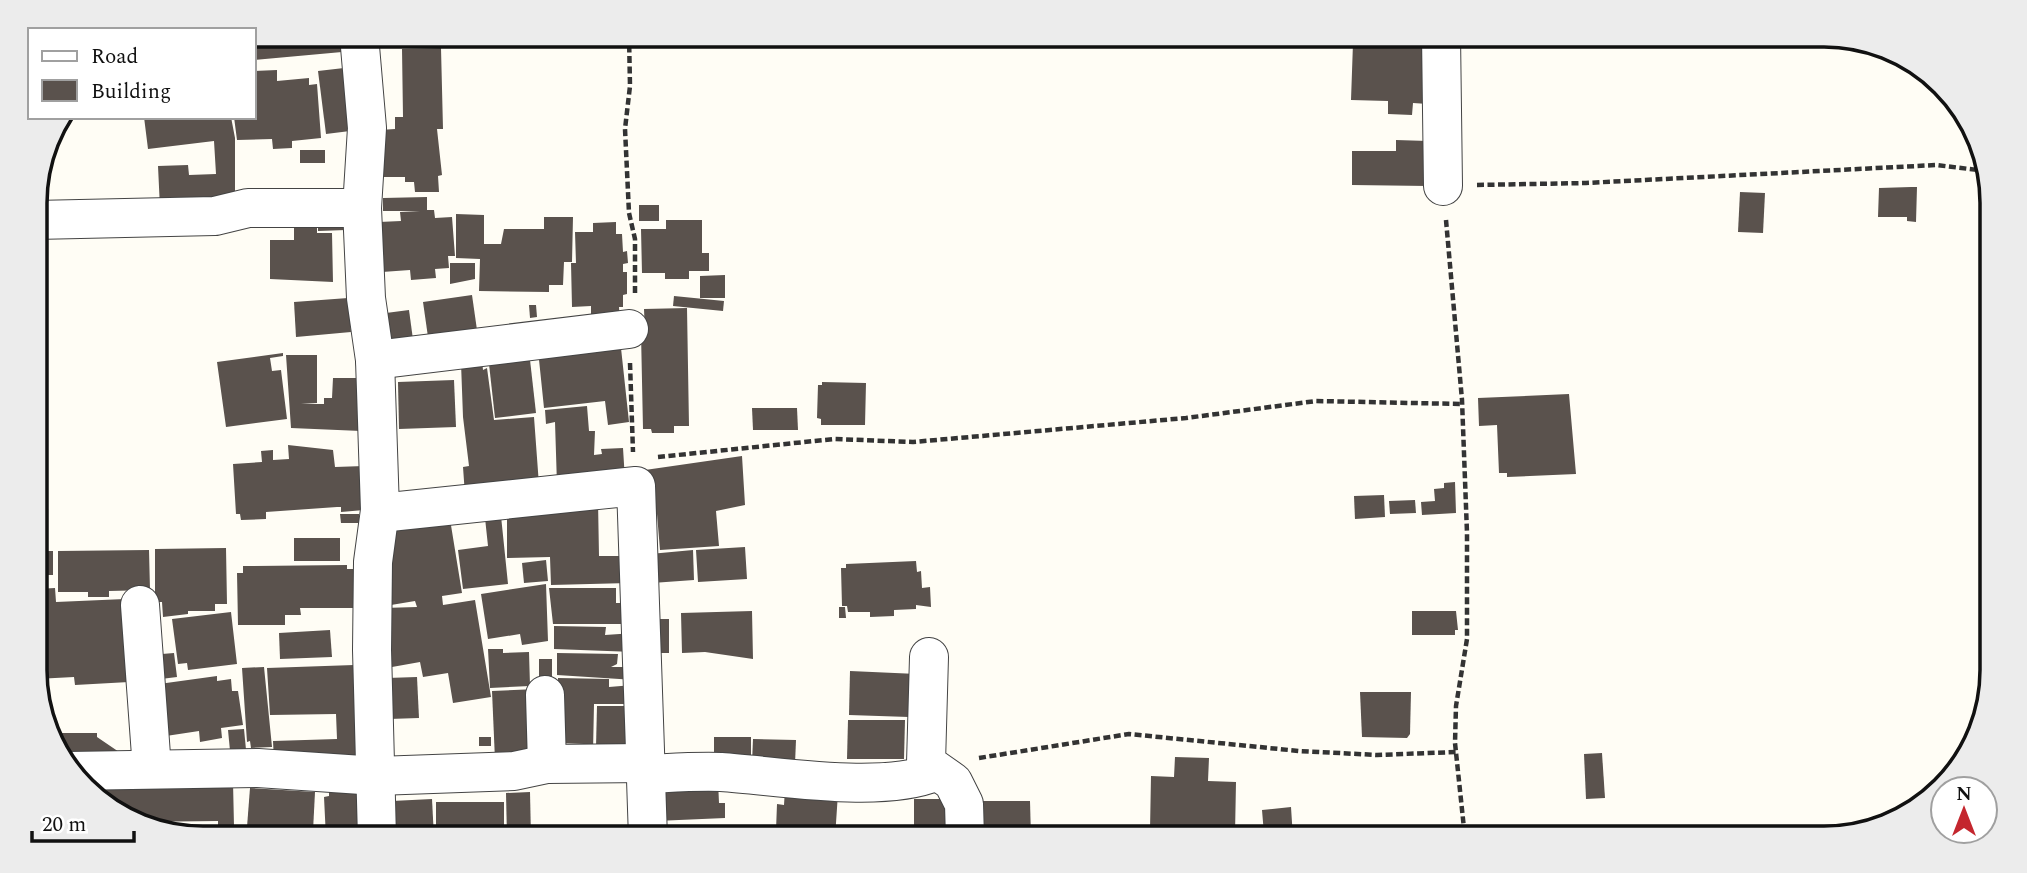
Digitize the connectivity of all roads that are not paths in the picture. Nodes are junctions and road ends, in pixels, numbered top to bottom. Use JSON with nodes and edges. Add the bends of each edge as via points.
{"nodes":[{"id":1,"x":1441,"y":47,"type":"edge"},
{"id":2,"x":360,"y":48,"type":"edge"},
{"id":3,"x":1443,"y":186,"type":"road end"},
{"id":4,"x":362,"y":208,"type":"junction"},
{"id":5,"x":48,"y":220,"type":"edge"},
{"id":6,"x":629,"y":329,"type":"road end"},
{"id":7,"x":375,"y":360,"type":"junction"},
{"id":8,"x":380,"y":513,"type":"junction"},
{"id":9,"x":140,"y":605,"type":"dead end"},
{"id":10,"x":929,"y":657,"type":"dead end"},
{"id":11,"x":545,"y":695,"type":"dead end"},
{"id":12,"x":547,"y":764,"type":"junction"},
{"id":13,"x":645,"y":768,"type":"junction"},
{"id":14,"x":152,"y":769,"type":"junction"},
{"id":15,"x":84,"y":771,"type":"edge"},
{"id":16,"x":935,"y":772,"type":"junction"},
{"id":17,"x":377,"y":776,"type":"junction"},
{"id":18,"x":377,"y":826,"type":"edge"},
{"id":19,"x":647,"y":826,"type":"edge"},
{"id":20,"x":965,"y":826,"type":"edge"}],
"edges":[{"from":1,"to":3,"type":"street"},
{"from":2,"to":4,"type":"street","via":[[367,128]]},
{"from":4,"to":5,"type":"street","via":[[248,208],[215,216]]},
{"from":4,"to":7,"type":"street","via":[[366,298]]},
{"from":6,"to":7,"type":"street"},
{"from":7,"to":8,"type":"street"},
{"from":8,"to":13,"type":"street","via":[[634,473]]},
{"from":8,"to":17,"type":"street","via":[[373,562]]},
{"from":9,"to":14,"type":"street"},
{"from":10,"to":16,"type":"street","via":[[926,763]]},
{"from":11,"to":12,"type":"street"},
{"from":12,"to":13,"type":"street"},
{"from":12,"to":17,"type":"street","via":[[514,771]]},
{"from":13,"to":16,"type":"street","via":[[898,781]]},
{"from":13,"to":19,"type":"street"},
{"from":14,"to":15,"type":"street"},
{"from":14,"to":17,"type":"street","via":[[258,768]]},
{"from":16,"to":20,"type":"street","via":[[953,782],[964,804]]},
{"from":17,"to":18,"type":"street"}]}
